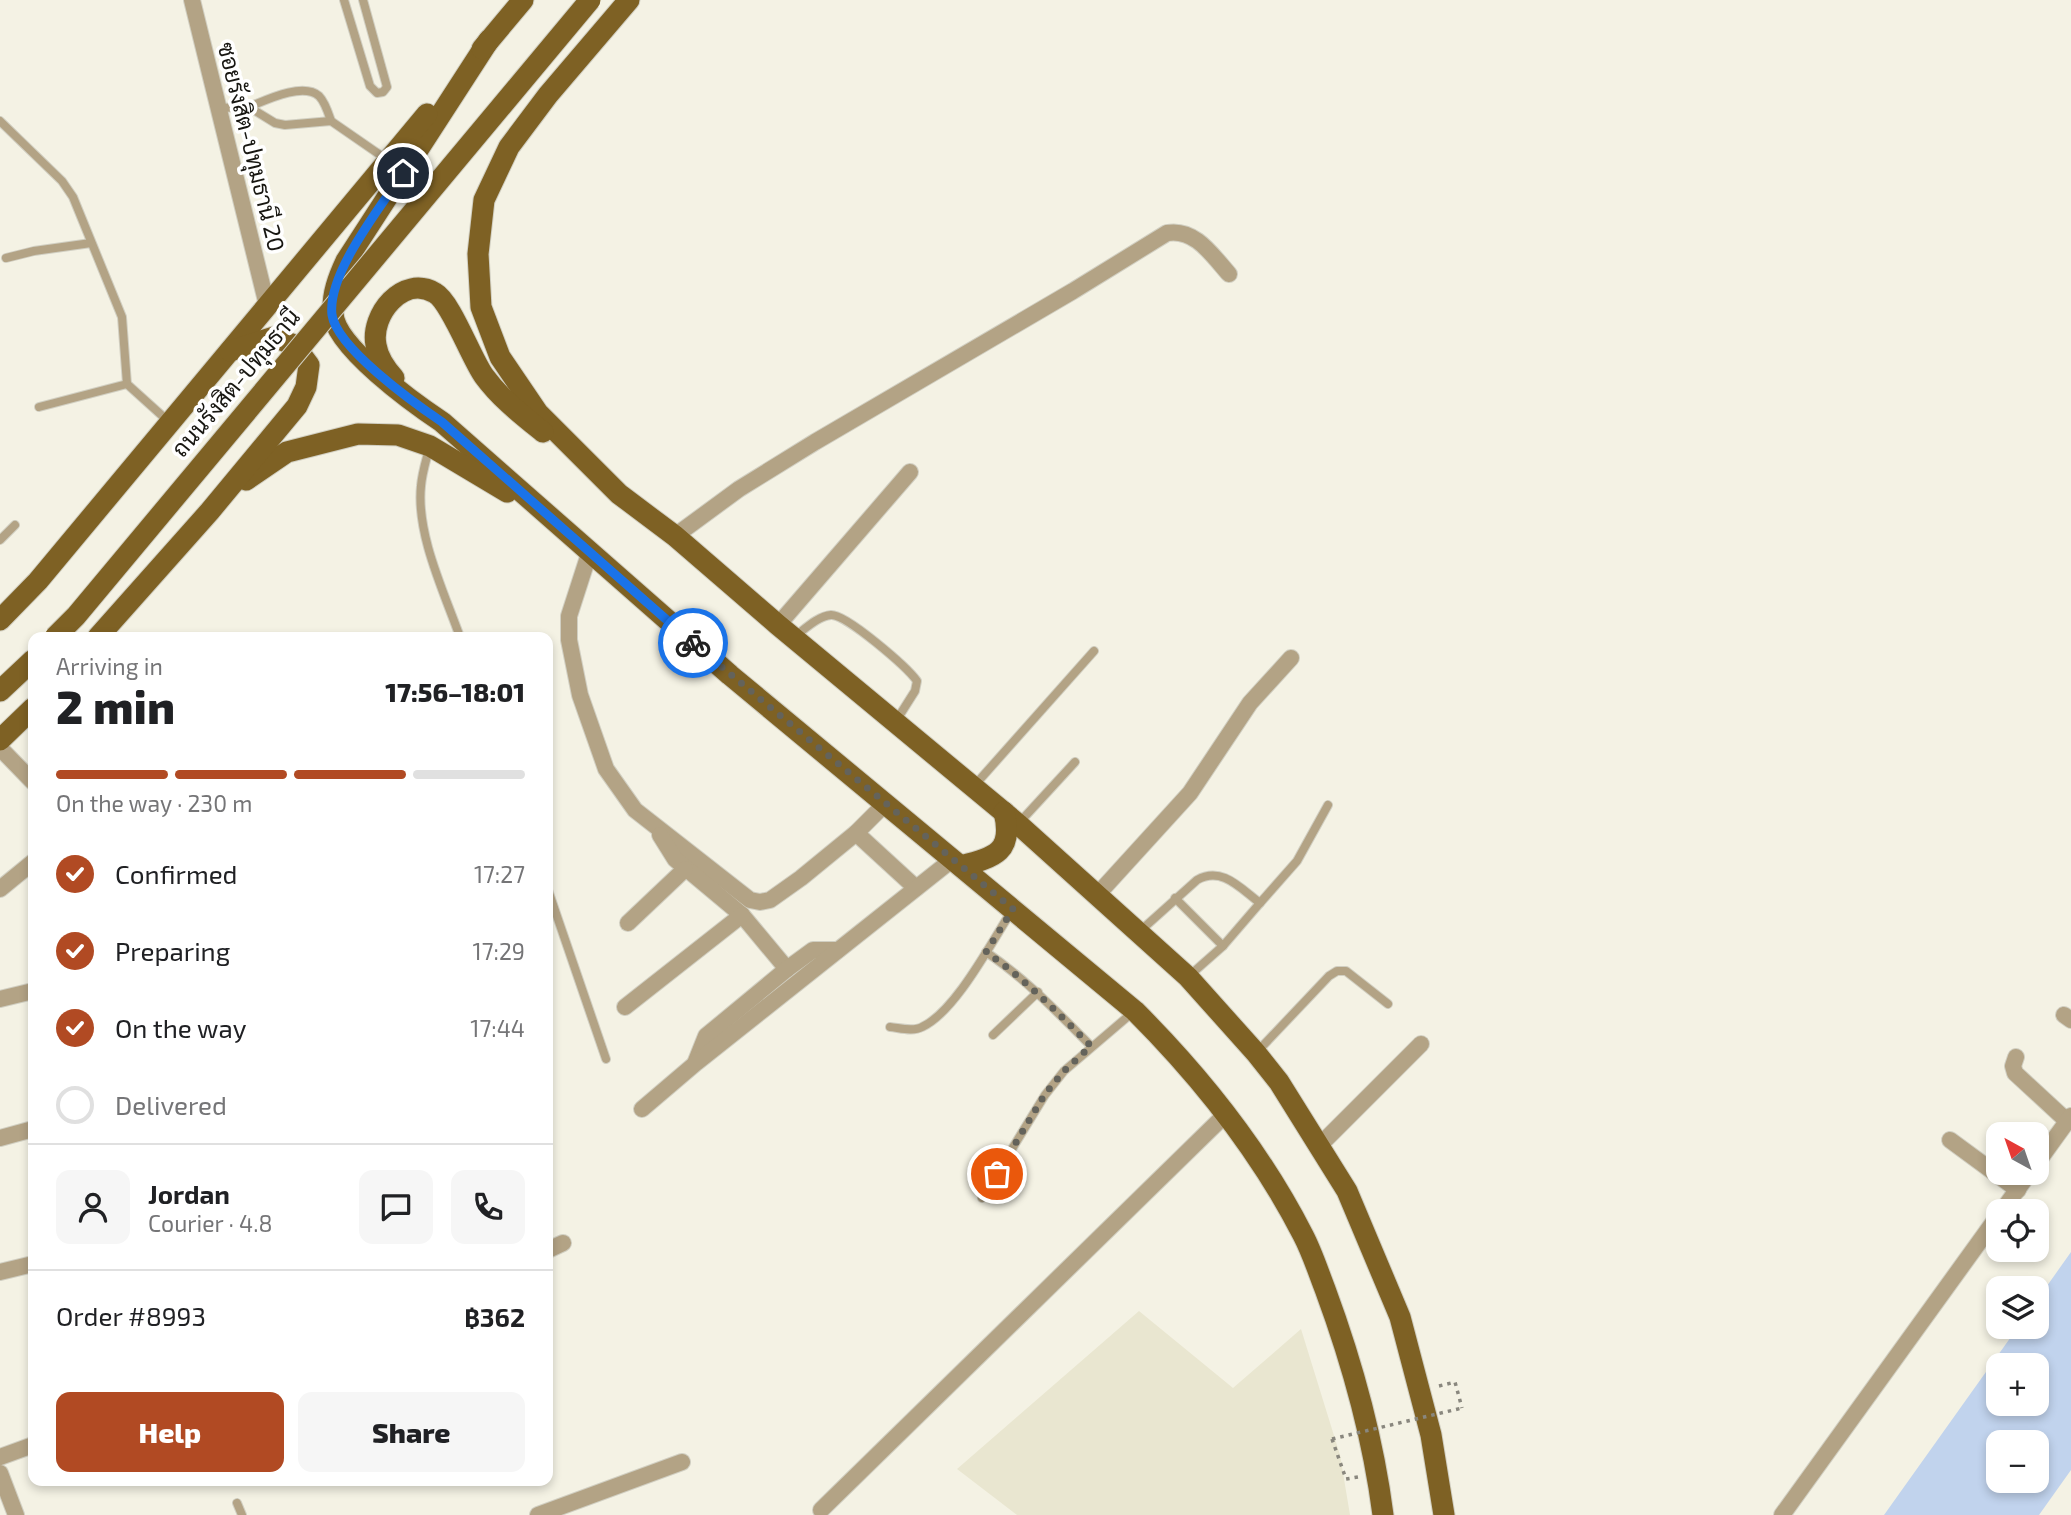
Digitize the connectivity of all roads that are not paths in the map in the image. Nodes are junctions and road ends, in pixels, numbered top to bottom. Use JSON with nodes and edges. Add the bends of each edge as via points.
{"nodes":[{"id":1,"x":192,"y":0,"type":"edge"},
{"id":2,"x":344,"y":0,"type":"edge"},
{"id":3,"x":363,"y":0,"type":"edge"},
{"id":4,"x":523,"y":0,"type":"edge"},
{"id":5,"x":590,"y":0,"type":"edge"},
{"id":6,"x":629,"y":0,"type":"edge"},
{"id":7,"x":489,"y":40,"type":"junction"},
{"id":8,"x":249,"y":107,"type":"junction"},
{"id":9,"x":218,"y":108,"type":"junction"},
{"id":10,"x":0,"y":121,"type":"edge"},
{"id":11,"x":331,"y":121,"type":"junction"},
{"id":12,"x":388,"y":161,"type":"junction"},
{"id":13,"x":91,"y":243,"type":"junction"},
{"id":14,"x":6,"y":258,"type":"dead end"},
{"id":15,"x":1229,"y":274,"type":"dead end"},
{"id":16,"x":267,"y":305,"type":"junction"},
{"id":17,"x":230,"y":351,"type":"junction"},
{"id":18,"x":127,"y":384,"type":"junction"},
{"id":19,"x":38,"y":407,"type":"dead end"},
{"id":20,"x":442,"y":422,"type":"junction"},
{"id":21,"x":170,"y":423,"type":"junction"},
{"id":22,"x":430,"y":446,"type":"junction"},
{"id":23,"x":910,"y":472,"type":"dead end"},
{"id":24,"x":619,"y":494,"type":"junction"},
{"id":25,"x":540,"y":509,"type":"junction"},
{"id":26,"x":210,"y":511,"type":"junction"},
{"id":27,"x":15,"y":525,"type":"dead end"},
{"id":28,"x":675,"y":536,"type":"junction"},
{"id":29,"x":0,"y":540,"type":"edge"},
{"id":30,"x":590,"y":554,"type":"junction"},
{"id":31,"x":0,"y":620,"type":"edge"},
{"id":32,"x":786,"y":631,"type":"junction"},
{"id":33,"x":60,"y":632,"type":"edge"},
{"id":34,"x":101,"y":632,"type":"edge"},
{"id":35,"x":458,"y":632,"type":"edge"},
{"id":36,"x":1094,"y":652,"type":"dead end"},
{"id":37,"x":1291,"y":658,"type":"dead end"},
{"id":38,"x":28,"y":665,"type":"edge"},
{"id":39,"x":0,"y":691,"type":"edge"},
{"id":40,"x":28,"y":713,"type":"edge"},
{"id":41,"x":896,"y":721,"type":"junction"},
{"id":42,"x":0,"y":740,"type":"edge"},
{"id":43,"x":0,"y":748,"type":"edge"},
{"id":44,"x":1075,"y":762,"type":"dead end"},
{"id":45,"x":28,"y":777,"type":"edge"},
{"id":46,"x":974,"y":786,"type":"junction"},
{"id":47,"x":885,"y":804,"type":"junction"},
{"id":48,"x":1328,"y":805,"type":"dead end"},
{"id":49,"x":1011,"y":818,"type":"junction"},
{"id":50,"x":656,"y":827,"type":"junction"},
{"id":51,"x":856,"y":833,"type":"junction"},
{"id":52,"x":957,"y":862,"type":"junction"},
{"id":53,"x":28,"y":866,"type":"edge"},
{"id":54,"x":685,"y":869,"type":"junction"},
{"id":55,"x":916,"y":888,"type":"junction"},
{"id":56,"x":0,"y":890,"type":"edge"},
{"id":57,"x":1098,"y":894,"type":"junction"},
{"id":58,"x":1175,"y":898,"type":"junction"},
{"id":59,"x":1260,"y":903,"type":"junction"},
{"id":60,"x":553,"y":905,"type":"edge"},
{"id":61,"x":1013,"y":909,"type":"junction"},
{"id":62,"x":742,"y":915,"type":"junction"},
{"id":63,"x":628,"y":923,"type":"dead end"},
{"id":64,"x":1139,"y":932,"type":"junction"},
{"id":65,"x":1223,"y":946,"type":"junction"},
{"id":66,"x":838,"y":950,"type":"junction"},
{"id":67,"x":986,"y":952,"type":"junction"},
{"id":68,"x":787,"y":969,"type":"junction"},
{"id":69,"x":1188,"y":977,"type":"junction"},
{"id":70,"x":28,"y":992,"type":"edge"},
{"id":71,"x":1038,"y":992,"type":"junction"},
{"id":72,"x":0,"y":999,"type":"edge"},
{"id":73,"x":1388,"y":1004,"type":"dead end"},
{"id":74,"x":625,"y":1007,"type":"dead end"},
{"id":75,"x":1135,"y":1011,"type":"junction"},
{"id":76,"x":890,"y":1027,"type":"dead end"},
{"id":77,"x":993,"y":1035,"type":"dead end"},
{"id":78,"x":1421,"y":1044,"type":"dead end"},
{"id":79,"x":1091,"y":1046,"type":"junction"},
{"id":80,"x":1256,"y":1053,"type":"junction"},
{"id":81,"x":2016,"y":1057,"type":"dead end"},
{"id":82,"x":606,"y":1059,"type":"dead end"},
{"id":83,"x":695,"y":1063,"type":"junction"},
{"id":84,"x":642,"y":1109,"type":"dead end"},
{"id":85,"x":1226,"y":1114,"type":"junction"},
{"id":86,"x":2069,"y":1118,"type":"edge"},
{"id":87,"x":28,"y":1130,"type":"edge"},
{"id":88,"x":0,"y":1138,"type":"edge"},
{"id":89,"x":1950,"y":1140,"type":"dead end"},
{"id":90,"x":1319,"y":1146,"type":"junction"},
{"id":91,"x":2049,"y":1146,"type":"edge"},
{"id":92,"x":2021,"y":1185,"type":"edge"},
{"id":93,"x":2018,"y":1189,"type":"junction"},
{"id":94,"x":982,"y":1198,"type":"dead end"},
{"id":95,"x":2011,"y":1199,"type":"edge"},
{"id":96,"x":1986,"y":1233,"type":"edge"},
{"id":97,"x":563,"y":1243,"type":"dead end"},
{"id":98,"x":553,"y":1248,"type":"edge"},
{"id":99,"x":28,"y":1265,"type":"edge"},
{"id":100,"x":0,"y":1272,"type":"edge"},
{"id":101,"x":28,"y":1447,"type":"edge"},
{"id":102,"x":0,"y":1457,"type":"edge"},
{"id":103,"x":682,"y":1462,"type":"dead end"},
{"id":104,"x":0,"y":1473,"type":"edge"},
{"id":105,"x":237,"y":1503,"type":"dead end"},
{"id":106,"x":821,"y":1510,"type":"dead end"},
{"id":107,"x":16,"y":1515,"type":"edge"},
{"id":108,"x":242,"y":1515,"type":"edge"},
{"id":109,"x":537,"y":1515,"type":"edge"},
{"id":110,"x":1383,"y":1515,"type":"edge"},
{"id":111,"x":1444,"y":1515,"type":"edge"},
{"id":112,"x":1782,"y":1515,"type":"edge"}],
"edges":[{"from":1,"to":9,"type":"street","name":"ซอยรังสิต-ปทุมธานี 20"},
{"from":2,"to":3,"type":"lane","via":[[370,86],[383,92],[387,87]]},
{"from":4,"to":7,"type":"main road","name":"ถนนรังสิต-ปทุมธานี"},
{"from":5,"to":33,"type":"main road","name":"ถนนรังสิต-ปทุมธานี","bridge":true},
{"from":6,"to":24,"type":"main road","via":[[509,147],[484,200],[478,254],[481,307],[500,357],[538,413]]},
{"from":7,"to":12,"type":"main road","name":"ถนนรังสิต-ปทุมธานี"},
{"from":7,"to":20,"type":"main road","via":[[346,261],[335,286],[332,316],[350,347],[411,402]]},
{"from":8,"to":9,"type":"lane"},
{"from":8,"to":11,"type":"lane","via":[[285,125]]},
{"from":8,"to":11,"type":"lane","via":[[279,95],[313,92]]},
{"from":9,"to":16,"type":"street","name":"ซอยรังสิต-ปทุมธานี 20"},
{"from":10,"to":13,"type":"lane","via":[[62,181]]},
{"from":11,"to":12,"type":"lane"},
{"from":12,"to":16,"type":"main road","name":"ถนนรังสิต-ปทุมธานี"},
{"from":13,"to":14,"type":"lane"},
{"from":13,"to":18,"type":"lane","via":[[122,317]]},
{"from":15,"to":28,"type":"street","via":[[1191,235],[1167,233],[815,442]]},
{"from":16,"to":17,"type":"main road","name":"ถนนรังสิต-ปทุมธานี"},
{"from":17,"to":21,"type":"main road","name":"ถนนรังสิต-ปทุมธานี"},
{"from":17,"to":26,"type":"main road","via":[[274,337],[294,345],[309,365],[297,406]]},
{"from":18,"to":19,"type":"lane"},
{"from":18,"to":21,"type":"lane"},
{"from":20,"to":24,"type":"main road","via":[[397,382],[384,367],[375,345],[383,308],[399,293],[420,288],[436,294],[472,359],[503,399]]},
{"from":20,"to":25,"type":"main road"},
{"from":21,"to":31,"type":"main road","name":"ถนนรังสิต-ปทุมธานี"},
{"from":22,"to":25,"type":"main road"},
{"from":22,"to":26,"type":"main road","via":[[398,435],[358,434],[287,452]]},
{"from":22,"to":35,"type":"lane","via":[[421,510],[426,540]]},
{"from":23,"to":32,"type":"street"},
{"from":24,"to":28,"type":"main road"},
{"from":25,"to":30,"type":"main road"},
{"from":26,"to":34,"type":"main road"},
{"from":27,"to":29,"type":"lane"},
{"from":28,"to":32,"type":"main road"},
{"from":30,"to":47,"type":"main road"},
{"from":30,"to":50,"type":"street","via":[[569,616],[580,695],[607,769],[635,810]]},
{"from":32,"to":41,"type":"main road"},
{"from":32,"to":41,"type":"lane","via":[[822,617],[844,617],[917,681]]},
{"from":36,"to":46,"type":"lane"},
{"from":37,"to":57,"type":"street","via":[[1250,704],[1190,793]]},
{"from":38,"to":39,"type":"main road"},
{"from":40,"to":42,"type":"main road"},
{"from":41,"to":46,"type":"main road"},
{"from":43,"to":45,"type":"street"},
{"from":44,"to":49,"type":"lane"},
{"from":46,"to":49,"type":"main road"},
{"from":47,"to":51,"type":"street"},
{"from":47,"to":52,"type":"main road"},
{"from":48,"to":59,"type":"lane","via":[[1297,861]]},
{"from":49,"to":52,"type":"main road","via":[[1005,843],[997,852],[986,859]]},
{"from":49,"to":57,"type":"main road"},
{"from":50,"to":51,"type":"street","via":[[750,900],[760,902],[801,878]]},
{"from":50,"to":54,"type":"street"},
{"from":51,"to":55,"type":"street"},
{"from":52,"to":55,"type":"street"},
{"from":52,"to":61,"type":"main road"},
{"from":53,"to":56,"type":"street"},
{"from":54,"to":62,"type":"street"},
{"from":54,"to":63,"type":"street"},
{"from":55,"to":66,"type":"street"},
{"from":57,"to":64,"type":"main road"},
{"from":58,"to":59,"type":"lane","via":[[1197,880],[1215,874]]},
{"from":58,"to":64,"type":"lane"},
{"from":58,"to":65,"type":"lane"},
{"from":59,"to":65,"type":"lane"},
{"from":60,"to":82,"type":"lane"},
{"from":61,"to":67,"type":"lane"},
{"from":61,"to":75,"type":"main road"},
{"from":62,"to":68,"type":"street"},
{"from":62,"to":74,"type":"street"},
{"from":64,"to":69,"type":"main road"},
{"from":65,"to":69,"type":"lane"},
{"from":66,"to":68,"type":"street","via":[[813,950]]},
{"from":66,"to":83,"type":"street"},
{"from":67,"to":71,"type":"lane"},
{"from":67,"to":76,"type":"lane","via":[[961,990],[924,1027]]},
{"from":68,"to":83,"type":"street","via":[[706,1036]]},
{"from":69,"to":80,"type":"main road"},
{"from":70,"to":72,"type":"street"},
{"from":71,"to":77,"type":"lane"},
{"from":71,"to":79,"type":"lane"},
{"from":73,"to":80,"type":"lane","via":[[1346,971],[1337,971]]},
{"from":75,"to":79,"type":"lane"},
{"from":75,"to":85,"type":"main road"},
{"from":78,"to":90,"type":"street"},
{"from":79,"to":94,"type":"lane","via":[[1045,1094]]},
{"from":80,"to":90,"type":"main road"},
{"from":81,"to":86,"type":"street","via":[[2015,1073]]},
{"from":83,"to":84,"type":"street"},
{"from":85,"to":106,"type":"street"},
{"from":85,"to":110,"type":"main road","via":[[1304,1236],[1348,1351]]},
{"from":86,"to":91,"type":"street"},
{"from":87,"to":88,"type":"street"},
{"from":89,"to":93,"type":"street"},
{"from":90,"to":111,"type":"main road","via":[[1347,1191],[1399,1317],[1431,1435]]},
{"from":92,"to":93,"type":"street"},
{"from":93,"to":95,"type":"street"},
{"from":96,"to":112,"type":"street"},
{"from":97,"to":98,"type":"street"},
{"from":99,"to":100,"type":"street"},
{"from":101,"to":102,"type":"street"},
{"from":103,"to":109,"type":"street"},
{"from":104,"to":107,"type":"street"},
{"from":105,"to":108,"type":"lane"}]}
